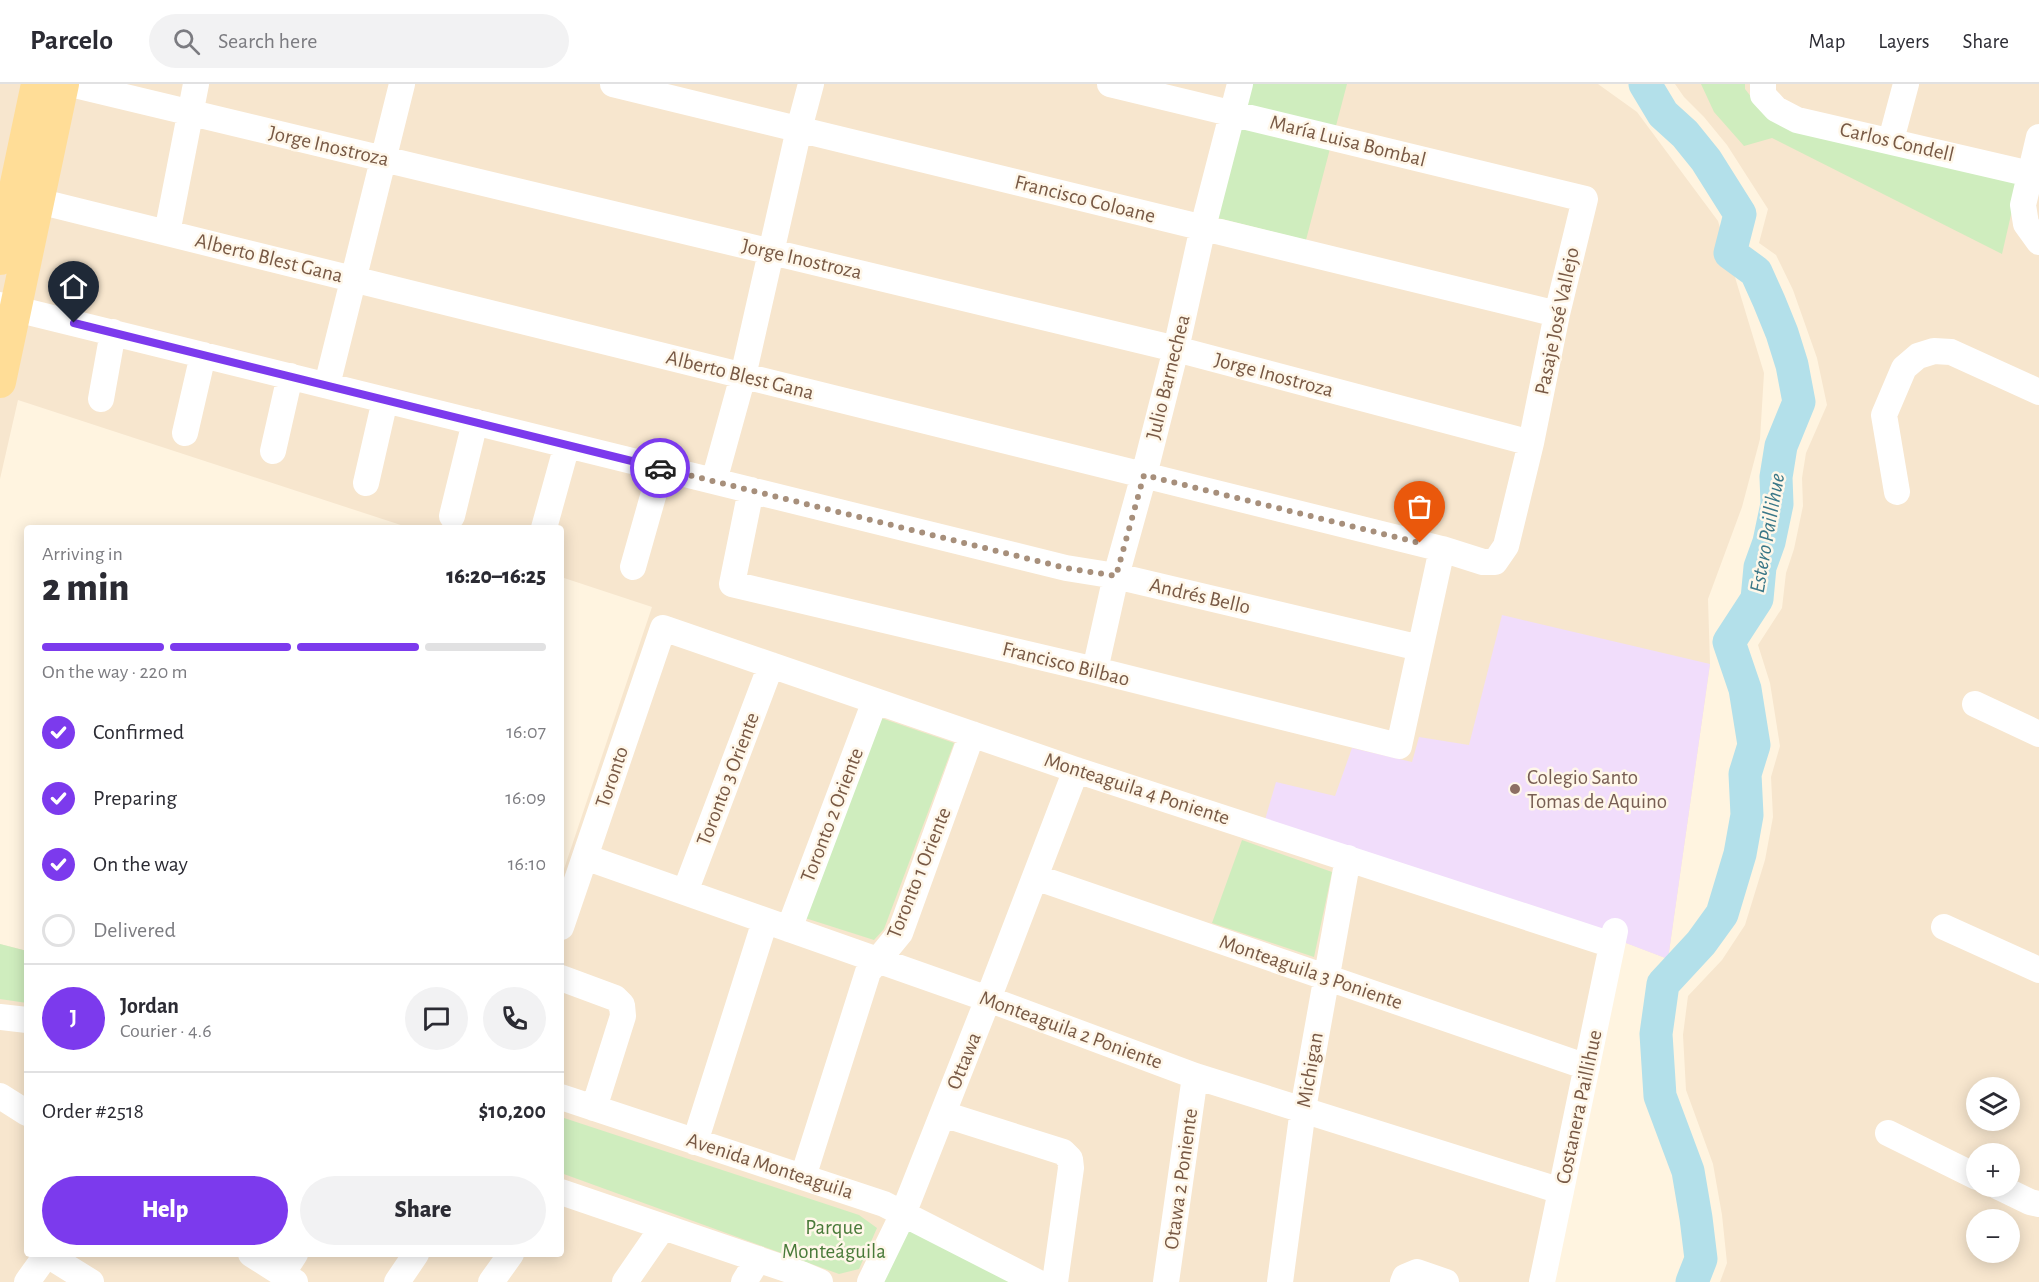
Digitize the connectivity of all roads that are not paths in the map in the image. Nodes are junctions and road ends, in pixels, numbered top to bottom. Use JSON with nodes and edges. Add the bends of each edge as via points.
{"nodes":[{"id":1,"x":37,"y":84,"type":"edge"},
{"id":2,"x":63,"y":84,"type":"edge"},
{"id":3,"x":71,"y":84,"type":"edge"},
{"id":4,"x":196,"y":84,"type":"edge"},
{"id":5,"x":402,"y":84,"type":"edge"},
{"id":6,"x":613,"y":84,"type":"edge"},
{"id":7,"x":811,"y":84,"type":"edge"},
{"id":8,"x":1110,"y":84,"type":"edge"},
{"id":9,"x":1240,"y":84,"type":"edge"},
{"id":10,"x":1906,"y":84,"type":"edge"},
{"id":11,"x":1763,"y":90,"type":"edge"},
{"id":12,"x":1233,"y":112,"type":"junction"},
{"id":13,"x":190,"y":113,"type":"junction"},
{"id":14,"x":799,"y":129,"type":"junction"},
{"id":15,"x":2039,"y":137,"type":"edge"},
{"id":16,"x":1891,"y":140,"type":"junction"},
{"id":17,"x":383,"y":159,"type":"junction"},
{"id":18,"x":2035,"y":175,"type":"edge"},
{"id":19,"x":1585,"y":199,"type":"joint"},
{"id":20,"x":38,"y":201,"type":"junction"},
{"id":21,"x":1203,"y":227,"type":"junction"},
{"id":22,"x":167,"y":233,"type":"junction"},
{"id":23,"x":2039,"y":242,"type":"edge"},
{"id":24,"x":771,"y":252,"type":"junction"},
{"id":25,"x":0,"y":260,"type":"edge"},
{"id":26,"x":353,"y":279,"type":"junction"},
{"id":27,"x":8,"y":307,"type":"edge"},
{"id":28,"x":1557,"y":314,"type":"junction"},
{"id":29,"x":113,"y":332,"type":"junction"},
{"id":30,"x":1176,"y":349,"type":"junction"},
{"id":31,"x":203,"y":355,"type":"junction"},
{"id":32,"x":290,"y":376,"type":"junction"},
{"id":33,"x":743,"y":376,"type":"junction"},
{"id":34,"x":0,"y":382,"type":"edge"},
{"id":35,"x":327,"y":385,"type":"junction"},
{"id":36,"x":2039,"y":392,"type":"edge"},
{"id":37,"x":101,"y":399,"type":"dead end"},
{"id":38,"x":385,"y":400,"type":"junction"},
{"id":39,"x":475,"y":422,"type":"junction"},
{"id":40,"x":185,"y":433,"type":"dead end"},
{"id":41,"x":1531,"y":443,"type":"junction"},
{"id":42,"x":567,"y":445,"type":"junction"},
{"id":43,"x":273,"y":452,"type":"dead end"},
{"id":44,"x":661,"y":468,"type":"junction"},
{"id":45,"x":1144,"y":475,"type":"junction"},
{"id":46,"x":714,"y":481,"type":"junction"},
{"id":47,"x":366,"y":483,"type":"dead end"},
{"id":48,"x":751,"y":490,"type":"junction"},
{"id":49,"x":1898,"y":492,"type":"dead end"},
{"id":50,"x":452,"y":516,"type":"dead end"},
{"id":51,"x":545,"y":525,"type":"edge"},
{"id":52,"x":1443,"y":549,"type":"junction"},
{"id":53,"x":633,"y":567,"type":"dead end"},
{"id":54,"x":1116,"y":576,"type":"junction"},
{"id":55,"x":663,"y":628,"type":"joint"},
{"id":56,"x":1420,"y":648,"type":"junction"},
{"id":57,"x":771,"y":665,"type":"junction"},
{"id":58,"x":1095,"y":670,"type":"junction"},
{"id":59,"x":875,"y":701,"type":"junction"},
{"id":60,"x":1975,"y":704,"type":"dead end"},
{"id":61,"x":972,"y":734,"type":"junction"},
{"id":62,"x":2039,"y":735,"type":"edge"},
{"id":63,"x":1076,"y":770,"type":"junction"},
{"id":64,"x":585,"y":857,"type":"junction"},
{"id":65,"x":1348,"y":858,"type":"junction"},
{"id":66,"x":1035,"y":877,"type":"junction"},
{"id":67,"x":685,"y":892,"type":"junction"},
{"id":68,"x":564,"y":918,"type":"edge"},
{"id":69,"x":777,"y":925,"type":"junction"},
{"id":70,"x":1944,"y":927,"type":"dead end"},
{"id":71,"x":1613,"y":938,"type":"joint"},
{"id":72,"x":877,"y":960,"type":"junction"},
{"id":73,"x":2039,"y":970,"type":"edge"},
{"id":74,"x":1327,"y":978,"type":"junction"},
{"id":75,"x":564,"y":979,"type":"edge"},
{"id":76,"x":988,"y":999,"type":"junction"},
{"id":77,"x":0,"y":1017,"type":"edge"},
{"id":78,"x":24,"y":1020,"type":"edge"},
{"id":79,"x":1587,"y":1067,"type":"junction"},
{"id":80,"x":1195,"y":1076,"type":"junction"},
{"id":81,"x":0,"y":1096,"type":"edge"},
{"id":82,"x":564,"y":1098,"type":"edge"},
{"id":83,"x":594,"y":1108,"type":"junction"},
{"id":84,"x":1303,"y":1109,"type":"junction"},
{"id":85,"x":24,"y":1111,"type":"edge"},
{"id":86,"x":943,"y":1114,"type":"junction"},
{"id":87,"x":1887,"y":1133,"type":"dead end"},
{"id":88,"x":695,"y":1142,"type":"junction"},
{"id":89,"x":1966,"y":1172,"type":"edge"},
{"id":90,"x":803,"y":1177,"type":"junction"},
{"id":91,"x":1561,"y":1191,"type":"junction"},
{"id":92,"x":564,"y":1193,"type":"edge"},
{"id":93,"x":2020,"y":1197,"type":"edge"},
{"id":94,"x":2039,"y":1204,"type":"edge"},
{"id":95,"x":903,"y":1214,"type":"junction"},
{"id":96,"x":663,"y":1227,"type":"junction"},
{"id":97,"x":45,"y":1257,"type":"edge"},
{"id":98,"x":52,"y":1257,"type":"edge"},
{"id":99,"x":258,"y":1257,"type":"edge"},
{"id":100,"x":414,"y":1257,"type":"edge"},
{"id":101,"x":509,"y":1257,"type":"edge"},
{"id":102,"x":758,"y":1259,"type":"junction"},
{"id":103,"x":290,"y":1270,"type":"edge"},
{"id":104,"x":27,"y":1282,"type":"edge"},
{"id":105,"x":91,"y":1282,"type":"edge"},
{"id":106,"x":397,"y":1282,"type":"edge"},
{"id":107,"x":491,"y":1282,"type":"edge"},
{"id":108,"x":625,"y":1282,"type":"edge"},
{"id":109,"x":744,"y":1282,"type":"edge"},
{"id":110,"x":819,"y":1282,"type":"edge"},
{"id":111,"x":870,"y":1282,"type":"edge"},
{"id":112,"x":1037,"y":1282,"type":"edge"},
{"id":113,"x":1055,"y":1282,"type":"edge"},
{"id":114,"x":1166,"y":1282,"type":"edge"},
{"id":115,"x":1280,"y":1282,"type":"edge"},
{"id":116,"x":1403,"y":1282,"type":"edge"},
{"id":117,"x":1446,"y":1282,"type":"edge"},
{"id":118,"x":1542,"y":1282,"type":"edge"}],
"edges":[{"from":1,"to":25,"type":"main road"},
{"from":2,"to":20,"type":"main road"},
{"from":3,"to":13,"type":"street","name":"Jorge Inostroza"},
{"from":4,"to":13,"type":"street"},
{"from":5,"to":17,"type":"street"},
{"from":6,"to":14,"type":"street","name":"Francisco Coloane"},
{"from":7,"to":14,"type":"street"},
{"from":8,"to":12,"type":"street","name":"María Luisa Bombal"},
{"from":9,"to":12,"type":"street","name":"Julio Barnechea"},
{"from":10,"to":16,"type":"street"},
{"from":11,"to":16,"type":"street","name":"Carlos Condell","via":[[1776,109],[1797,120]]},
{"from":12,"to":19,"type":"street","name":"María Luisa Bombal"},
{"from":12,"to":21,"type":"street","name":"Julio Barnechea"},
{"from":13,"to":17,"type":"street","name":"Jorge Inostroza"},
{"from":13,"to":22,"type":"street"},
{"from":14,"to":21,"type":"street","name":"Francisco Coloane"},
{"from":14,"to":24,"type":"street"},
{"from":15,"to":18,"type":"street"},
{"from":16,"to":18,"type":"street","name":"Carlos Condell"},
{"from":17,"to":24,"type":"street","name":"Jorge Inostroza"},
{"from":17,"to":26,"type":"street"},
{"from":18,"to":23,"type":"street","via":[[2023,205],[2030,233]]},
{"from":19,"to":28,"type":"street","name":"Pasaje José Vallejo"},
{"from":20,"to":22,"type":"street","name":"Alberto Blest Gana"},
{"from":20,"to":27,"type":"main road"},
{"from":21,"to":28,"type":"street","name":"Francisco Coloane"},
{"from":21,"to":30,"type":"street","name":"Julio Barnechea"},
{"from":22,"to":26,"type":"street","name":"Alberto Blest Gana"},
{"from":24,"to":30,"type":"street","name":"Jorge Inostroza"},
{"from":24,"to":33,"type":"street"},
{"from":26,"to":33,"type":"street","name":"Alberto Blest Gana"},
{"from":26,"to":35,"type":"street"},
{"from":27,"to":29,"type":"street","name":"Andrés Bello"},
{"from":27,"to":34,"type":"main road"},
{"from":28,"to":41,"type":"street","name":"Pasaje José Vallejo"},
{"from":29,"to":31,"type":"street","name":"Andrés Bello"},
{"from":29,"to":37,"type":"street"},
{"from":30,"to":41,"type":"street","name":"Jorge Inostroza"},
{"from":30,"to":45,"type":"street","name":"Julio Barnechea"},
{"from":31,"to":32,"type":"street","name":"Andrés Bello"},
{"from":31,"to":40,"type":"street"},
{"from":32,"to":35,"type":"street","name":"Andrés Bello"},
{"from":32,"to":43,"type":"street"},
{"from":33,"to":45,"type":"street","name":"Alberto Blest Gana"},
{"from":33,"to":46,"type":"street"},
{"from":35,"to":38,"type":"street","name":"Andrés Bello"},
{"from":36,"to":49,"type":"street","via":[[1951,352],[1934,351],[1918,356],[1904,368],[1884,416]]},
{"from":38,"to":39,"type":"street","name":"Andrés Bello"},
{"from":38,"to":47,"type":"street"},
{"from":39,"to":42,"type":"street","name":"Andrés Bello"},
{"from":39,"to":50,"type":"street"},
{"from":41,"to":52,"type":"street","name":"Pasaje José Vallejo","via":[[1501,556],[1495,562],[1483,562]]},
{"from":42,"to":44,"type":"street","name":"Andrés Bello"},
{"from":42,"to":51,"type":"street"},
{"from":44,"to":46,"type":"street","name":"Andrés Bello"},
{"from":44,"to":53,"type":"street"},
{"from":45,"to":52,"type":"street","name":"Alberto Blest Gana"},
{"from":45,"to":54,"type":"street","name":"Julio Barnechea"},
{"from":46,"to":48,"type":"street","name":"Andrés Bello"},
{"from":48,"to":54,"type":"street","name":"Andrés Bello","via":[[1066,568]]},
{"from":48,"to":58,"type":"street","name":"Francisco Bilbao","via":[[732,584]]},
{"from":52,"to":56,"type":"street"},
{"from":54,"to":56,"type":"street","name":"Andrés Bello"},
{"from":54,"to":58,"type":"street","name":"Julio Barnechea"},
{"from":55,"to":57,"type":"street","name":"Monteaguila 4 Poniente"},
{"from":55,"to":64,"type":"street","name":"Toronto"},
{"from":56,"to":58,"type":"street","name":"Francisco Bilbao","via":[[1399,746]]},
{"from":57,"to":59,"type":"street","name":"Monteaguila 4 Poniente"},
{"from":57,"to":67,"type":"street","name":"Toronto 3 Oriente"},
{"from":59,"to":61,"type":"street","name":"Monteaguila 4 Poniente"},
{"from":59,"to":69,"type":"street","name":"Toronto 2 Oriente"},
{"from":60,"to":62,"type":"street"},
{"from":61,"to":63,"type":"street","name":"Monteaguila 4 Poniente"},
{"from":61,"to":72,"type":"street","name":"Toronto 1 Oriente","via":[[900,933]]},
{"from":63,"to":65,"type":"street","name":"Monteaguila 4 Poniente"},
{"from":63,"to":66,"type":"street","name":"Ottawa"},
{"from":64,"to":67,"type":"street","name":"Monteaguila 2 Poniente"},
{"from":64,"to":68,"type":"street","name":"Toronto"},
{"from":65,"to":71,"type":"street","name":"Monteaguila 4 Poniente"},
{"from":65,"to":74,"type":"street","name":"Michigan"},
{"from":66,"to":74,"type":"street","name":"Monteaguila 3 Poniente"},
{"from":66,"to":76,"type":"street","name":"Ottawa"},
{"from":67,"to":69,"type":"street","name":"Monteaguila 2 Poniente"},
{"from":69,"to":72,"type":"street","name":"Monteaguila 2 Poniente"},
{"from":69,"to":88,"type":"street","name":"Toronto 2 Oriente"},
{"from":70,"to":73,"type":"street"},
{"from":71,"to":79,"type":"street","name":"Costanera Paillihue"},
{"from":72,"to":76,"type":"street","name":"Monteaguila 2 Poniente"},
{"from":72,"to":90,"type":"street","name":"Toronto 1 Oriente","via":[[868,972]]},
{"from":74,"to":79,"type":"street","name":"Monteaguila 3 Poniente"},
{"from":74,"to":84,"type":"street","name":"Michigan"},
{"from":75,"to":83,"type":"street","via":[[615,998],[622,1005],[623,1016]]},
{"from":76,"to":80,"type":"street","name":"Monteaguila 2 Poniente"},
{"from":76,"to":86,"type":"street","name":"Ottawa"},
{"from":77,"to":78,"type":"street"},
{"from":79,"to":91,"type":"street","name":"Costanera Paillihue"},
{"from":80,"to":84,"type":"street","name":"Monteaguila 2 Poniente"},
{"from":80,"to":114,"type":"street","name":"Otawa 2 Poniente"},
{"from":81,"to":85,"type":"street"},
{"from":82,"to":83,"type":"street","name":"Avenida Monteaguila"},
{"from":83,"to":88,"type":"street","name":"Avenida Monteaguila"},
{"from":84,"to":91,"type":"street","name":"Monteaguila 2 Poniente"},
{"from":84,"to":115,"type":"street","name":"Michigan"},
{"from":86,"to":95,"type":"street","name":"Ottawa"},
{"from":86,"to":113,"type":"street","via":[[1063,1152],[1070,1159]]},
{"from":87,"to":89,"type":"street"},
{"from":88,"to":90,"type":"street","name":"Avenida Monteaguila"},
{"from":90,"to":95,"type":"street","name":"Avenida Monteaguila"},
{"from":91,"to":118,"type":"street","name":"Costanera Paillihue"},
{"from":92,"to":96,"type":"street"},
{"from":93,"to":94,"type":"street"},
{"from":95,"to":111,"type":"street","name":"Ottawa"},
{"from":95,"to":112,"type":"street","name":"Avenida Monteaguila"},
{"from":96,"to":102,"type":"street"},
{"from":96,"to":108,"type":"street"},
{"from":97,"to":104,"type":"street"},
{"from":98,"to":105,"type":"street"},
{"from":99,"to":103,"type":"street"},
{"from":100,"to":106,"type":"street"},
{"from":101,"to":107,"type":"street"},
{"from":102,"to":109,"type":"street"},
{"from":102,"to":110,"type":"street"},
{"from":116,"to":117,"type":"street","via":[[1417,1272]]}]}
